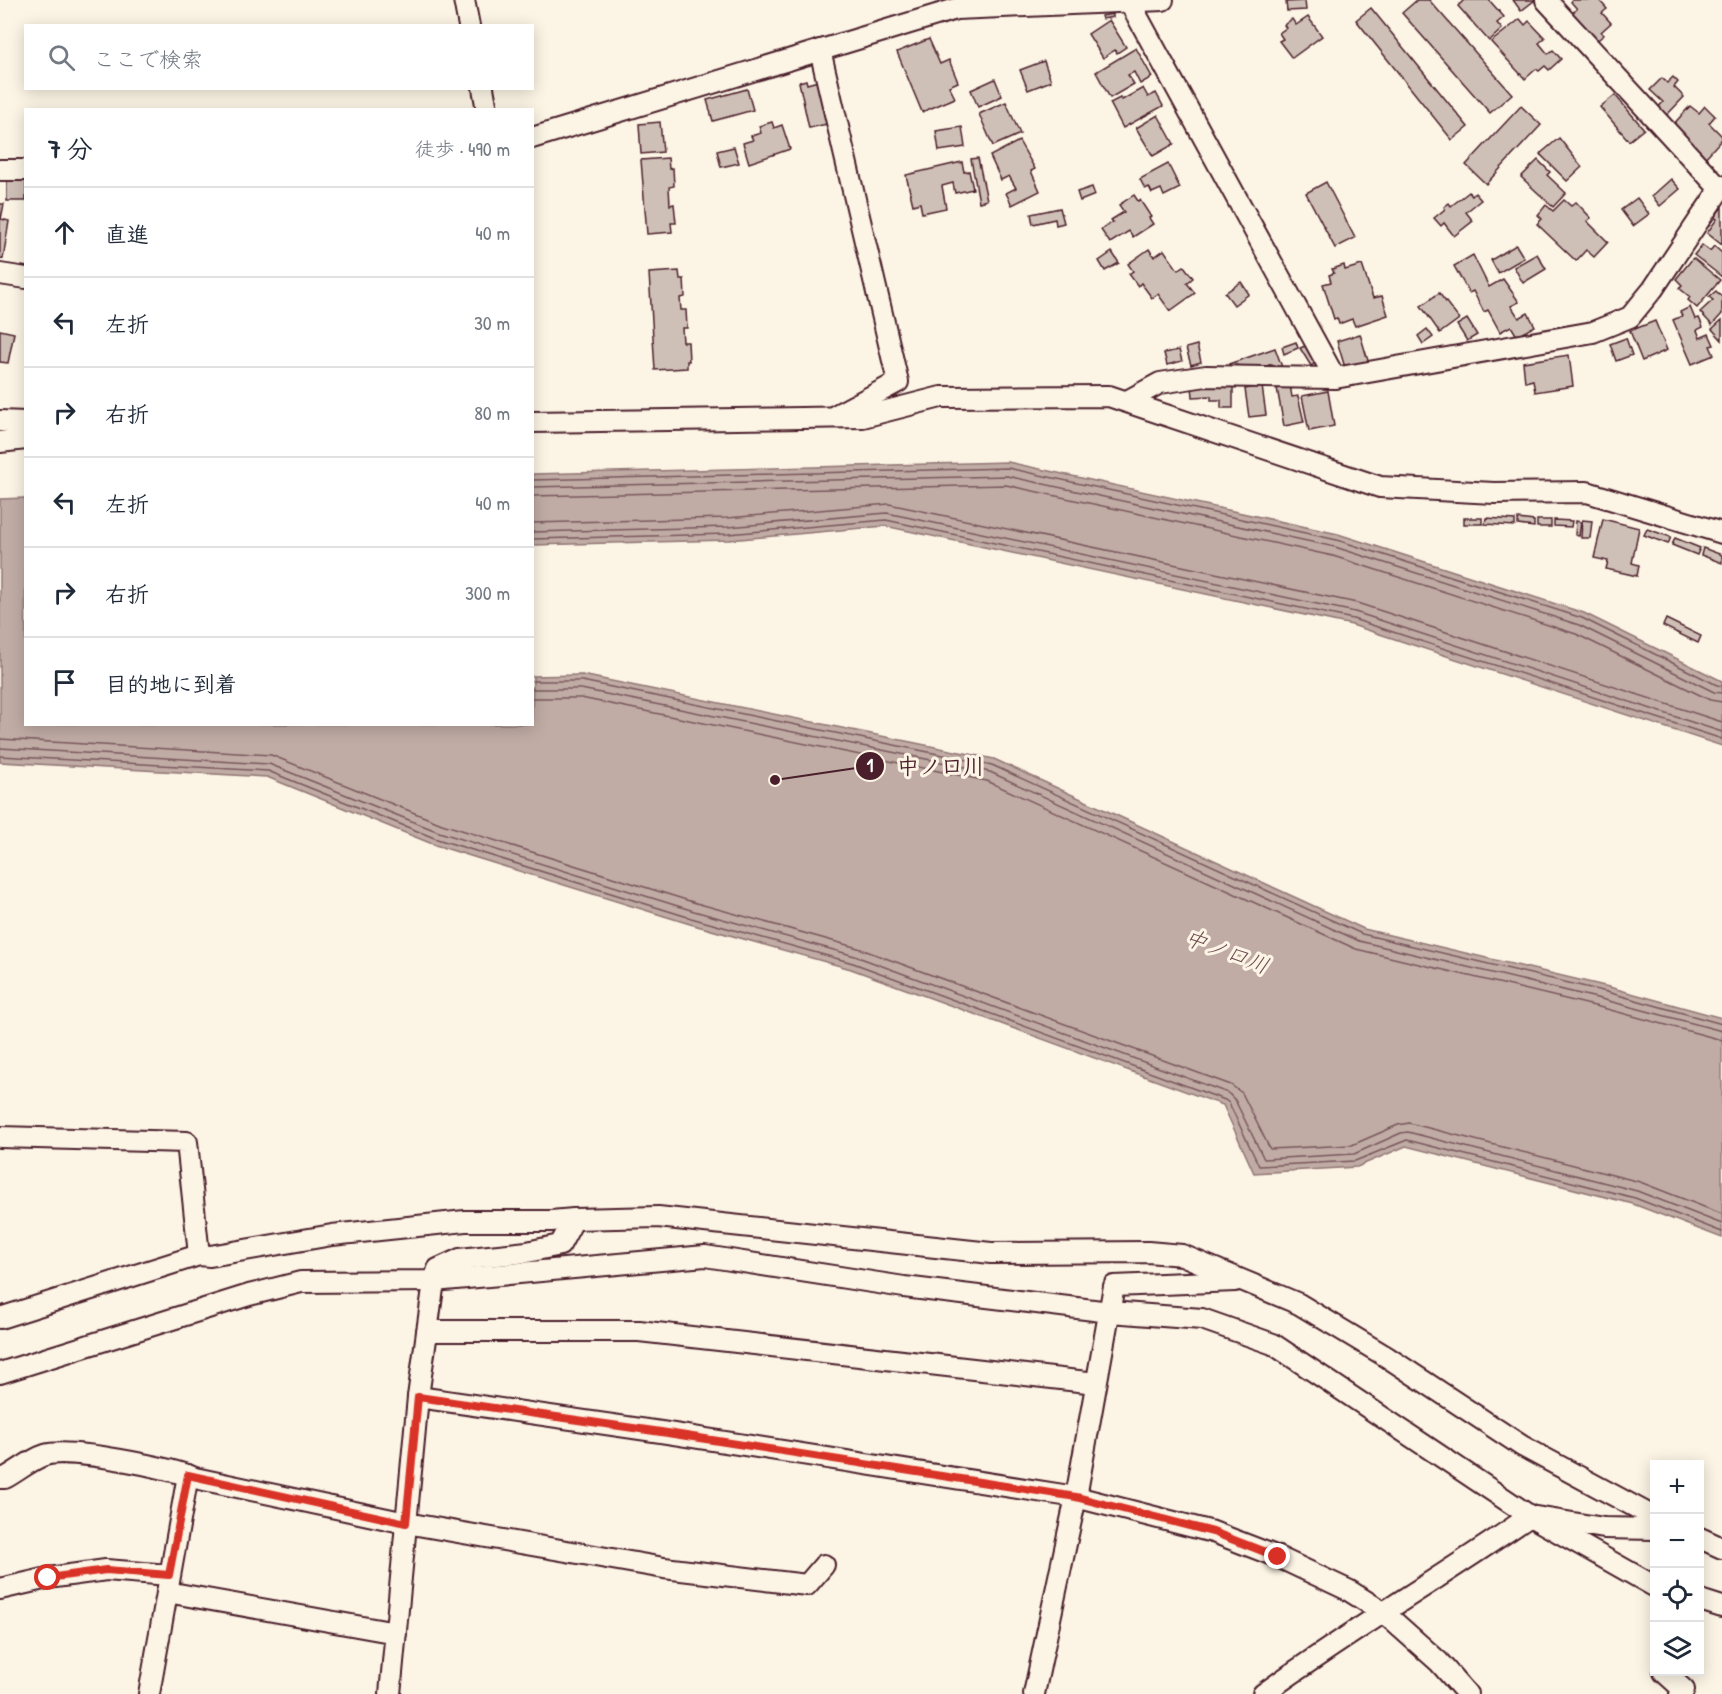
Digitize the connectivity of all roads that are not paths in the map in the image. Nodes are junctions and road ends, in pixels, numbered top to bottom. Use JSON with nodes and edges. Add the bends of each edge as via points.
{"nodes":[{"id":1,"x":464,"y":0,"type":"edge"},
{"id":2,"x":1163,"y":0,"type":"edge"},
{"id":3,"x":1546,"y":0,"type":"edge"},
{"id":4,"x":1130,"y":3,"type":"junction"},
{"id":5,"x":955,"y":4,"type":"edge"},
{"id":6,"x":469,"y":24,"type":"edge"},
{"id":7,"x":820,"y":50,"type":"junction"},
{"id":8,"x":483,"y":90,"type":"edge"},
{"id":9,"x":487,"y":108,"type":"edge"},
{"id":10,"x":534,"y":137,"type":"edge"},
{"id":11,"x":0,"y":170,"type":"edge"},
{"id":12,"x":24,"y":170,"type":"edge"},
{"id":13,"x":1721,"y":188,"type":"edge"},
{"id":14,"x":0,"y":274,"type":"edge"},
{"id":15,"x":24,"y":279,"type":"edge"},
{"id":16,"x":1335,"y":378,"type":"junction"},
{"id":17,"x":1127,"y":401,"type":"junction"},
{"id":18,"x":831,"y":418,"type":"junction"},
{"id":19,"x":0,"y":421,"type":"edge"},
{"id":20,"x":24,"y":422,"type":"edge"},
{"id":21,"x":534,"y":422,"type":"edge"},
{"id":22,"x":24,"y":439,"type":"edge"},
{"id":23,"x":0,"y":442,"type":"edge"},
{"id":24,"x":1722,"y":533,"type":"edge"},
{"id":25,"x":0,"y":1137,"type":"edge"},
{"id":26,"x":574,"y":1219,"type":"junction"},
{"id":27,"x":199,"y":1255,"type":"junction"},
{"id":28,"x":434,"y":1281,"type":"junction"},
{"id":29,"x":1241,"y":1281,"type":"junction"},
{"id":30,"x":1110,"y":1312,"type":"junction"},
{"id":31,"x":0,"y":1318,"type":"edge"},
{"id":32,"x":427,"y":1331,"type":"junction"},
{"id":33,"x":0,"y":1373,"type":"edge"},
{"id":34,"x":1096,"y":1383,"type":"junction"},
{"id":35,"x":418,"y":1397,"type":"junction"},
{"id":36,"x":188,"y":1475,"type":"junction"},
{"id":37,"x":0,"y":1478,"type":"edge"},
{"id":38,"x":1076,"y":1497,"type":"junction"},
{"id":39,"x":1650,"y":1515,"type":"edge"},
{"id":40,"x":1530,"y":1516,"type":"junction"},
{"id":41,"x":406,"y":1523,"type":"junction"},
{"id":42,"x":1650,"y":1529,"type":"edge"},
{"id":43,"x":1704,"y":1540,"type":"edge"},
{"id":44,"x":1722,"y":1548,"type":"edge"},
{"id":45,"x":824,"y":1564,"type":"dead end"},
{"id":46,"x":168,"y":1583,"type":"junction"},
{"id":47,"x":1650,"y":1584,"type":"edge"},
{"id":48,"x":0,"y":1589,"type":"edge"},
{"id":49,"x":1704,"y":1601,"type":"edge"},
{"id":50,"x":1722,"y":1607,"type":"edge"},
{"id":51,"x":1383,"y":1612,"type":"junction"},
{"id":52,"x":396,"y":1633,"type":"junction"},
{"id":53,"x":1669,"y":1676,"type":"edge"},
{"id":54,"x":148,"y":1694,"type":"edge"},
{"id":55,"x":390,"y":1694,"type":"edge"},
{"id":56,"x":1034,"y":1694,"type":"edge"},
{"id":57,"x":1263,"y":1694,"type":"edge"},
{"id":58,"x":1467,"y":1694,"type":"edge"},
{"id":59,"x":1680,"y":1694,"type":"edge"}],
"edges":[{"from":1,"to":6,"type":"street"},
{"from":2,"to":4,"type":"street"},
{"from":3,"to":13,"type":"street"},
{"from":4,"to":5,"type":"street"},
{"from":4,"to":16,"type":"street"},
{"from":5,"to":7,"type":"street"},
{"from":7,"to":10,"type":"street"},
{"from":7,"to":18,"type":"street","via":[[898,382]]},
{"from":8,"to":9,"type":"street"},
{"from":11,"to":12,"type":"street"},
{"from":13,"to":16,"type":"street","via":[[1653,290],[1630,317],[1593,332]]},
{"from":14,"to":15,"type":"street"},
{"from":16,"to":17,"type":"street","via":[[1206,376],[1160,384]]},
{"from":17,"to":18,"type":"street","via":[[1108,396],[941,397],[862,417]]},
{"from":17,"to":24,"type":"street","via":[[1380,487],[1494,493],[1587,492]]},
{"from":18,"to":21,"type":"street"},
{"from":19,"to":20,"type":"street"},
{"from":22,"to":23,"type":"street"},
{"from":25,"to":27,"type":"street","via":[[186,1142]]},
{"from":26,"to":27,"type":"street","via":[[465,1221]]},
{"from":26,"to":28,"type":"street","via":[[560,1245],[460,1259],[438,1269]]},
{"from":26,"to":29,"type":"street","via":[[658,1217],[991,1252],[1182,1255]]},
{"from":27,"to":31,"type":"street"},
{"from":28,"to":30,"type":"street","via":[[705,1256],[904,1287]]},
{"from":28,"to":32,"type":"street"},
{"from":28,"to":33,"type":"street","via":[[301,1282]]},
{"from":29,"to":30,"type":"street","via":[[1114,1286]]},
{"from":29,"to":39,"type":"street","via":[[1299,1304],[1522,1446]]},
{"from":30,"to":34,"type":"street"},
{"from":30,"to":40,"type":"street","via":[[1202,1319],[1273,1344]]},
{"from":32,"to":34,"type":"street","via":[[639,1331]]},
{"from":32,"to":35,"type":"street"},
{"from":34,"to":38,"type":"street"},
{"from":35,"to":38,"type":"street"},
{"from":35,"to":41,"type":"street"},
{"from":36,"to":37,"type":"street","via":[[68,1453],[46,1455]]},
{"from":36,"to":41,"type":"street"},
{"from":36,"to":46,"type":"street"},
{"from":38,"to":51,"type":"street","via":[[1213,1532],[1278,1557],[1348,1590]]},
{"from":38,"to":56,"type":"street"},
{"from":40,"to":42,"type":"street","via":[[1604,1528]]},
{"from":40,"to":47,"type":"street"},
{"from":40,"to":51,"type":"street"},
{"from":41,"to":45,"type":"street","via":[[664,1568],[807,1585]]},
{"from":41,"to":52,"type":"street"},
{"from":43,"to":44,"type":"street"},
{"from":46,"to":48,"type":"street","via":[[106,1570]]},
{"from":46,"to":52,"type":"street"},
{"from":46,"to":54,"type":"street"},
{"from":49,"to":50,"type":"street"},
{"from":51,"to":57,"type":"street"},
{"from":51,"to":58,"type":"street","via":[[1439,1662]]},
{"from":52,"to":55,"type":"street"},
{"from":53,"to":59,"type":"street","via":[[1684,1690]]}]}
